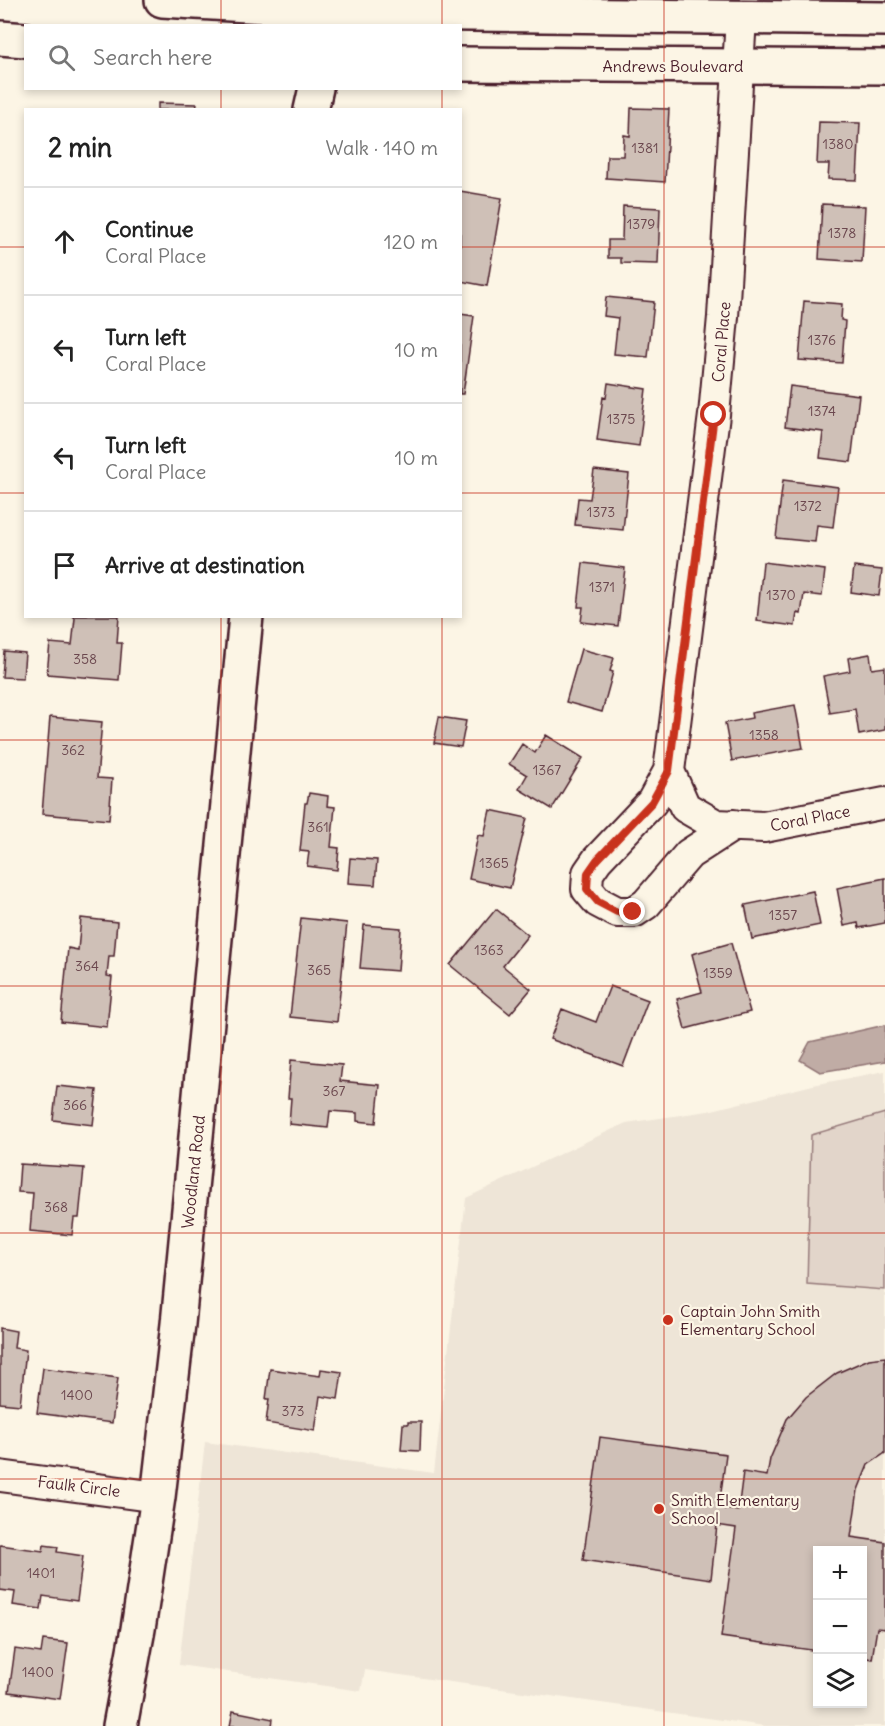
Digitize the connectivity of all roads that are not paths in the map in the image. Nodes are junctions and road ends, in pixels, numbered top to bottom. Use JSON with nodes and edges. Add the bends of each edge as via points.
{"nodes":[{"id":1,"x":162,"y":0,"type":"edge"},
{"id":2,"x":333,"y":12,"type":"edge"},
{"id":3,"x":741,"y":18,"type":"junction"},
{"id":4,"x":885,"y":19,"type":"edge"},
{"id":5,"x":0,"y":38,"type":"edge"},
{"id":6,"x":24,"y":40,"type":"edge"},
{"id":7,"x":462,"y":64,"type":"edge"},
{"id":8,"x":738,"y":65,"type":"junction"},
{"id":9,"x":885,"y":68,"type":"edge"},
{"id":10,"x":316,"y":90,"type":"edge"},
{"id":11,"x":311,"y":108,"type":"edge"},
{"id":12,"x":246,"y":618,"type":"edge"},
{"id":13,"x":669,"y":771,"type":"junction"},
{"id":14,"x":885,"y":803,"type":"edge"},
{"id":15,"x":734,"y":825,"type":"junction"},
{"id":16,"x":0,"y":1476,"type":"edge"},
{"id":17,"x":158,"y":1497,"type":"junction"},
{"id":18,"x":120,"y":1726,"type":"edge"}],
"edges":[{"from":1,"to":2,"type":"street"},
{"from":2,"to":3,"type":"street"},
{"from":3,"to":4,"type":"street"},
{"from":3,"to":8,"type":"street","name":"Coral Place"},
{"from":5,"to":6,"type":"street"},
{"from":7,"to":8,"type":"street","name":"Andrews Boulevard"},
{"from":8,"to":9,"type":"street","name":"Andrews Boulevard"},
{"from":8,"to":13,"type":"street","name":"Coral Place","via":[[714,415]]},
{"from":10,"to":11,"type":"street"},
{"from":12,"to":17,"type":"street","name":"Woodland Road"},
{"from":13,"to":15,"type":"street","name":"Coral Place","via":[[685,807],[716,825]]},
{"from":13,"to":15,"type":"street","name":"Coral Place","via":[[652,802],[588,873],[587,889],[598,902],[617,912],[633,912],[646,904],[689,854]]},
{"from":14,"to":15,"type":"street","name":"Coral Place","via":[[764,826]]},
{"from":16,"to":17,"type":"street","name":"Faulk Circle"},
{"from":17,"to":18,"type":"street","name":"Woodland Road"}]}
